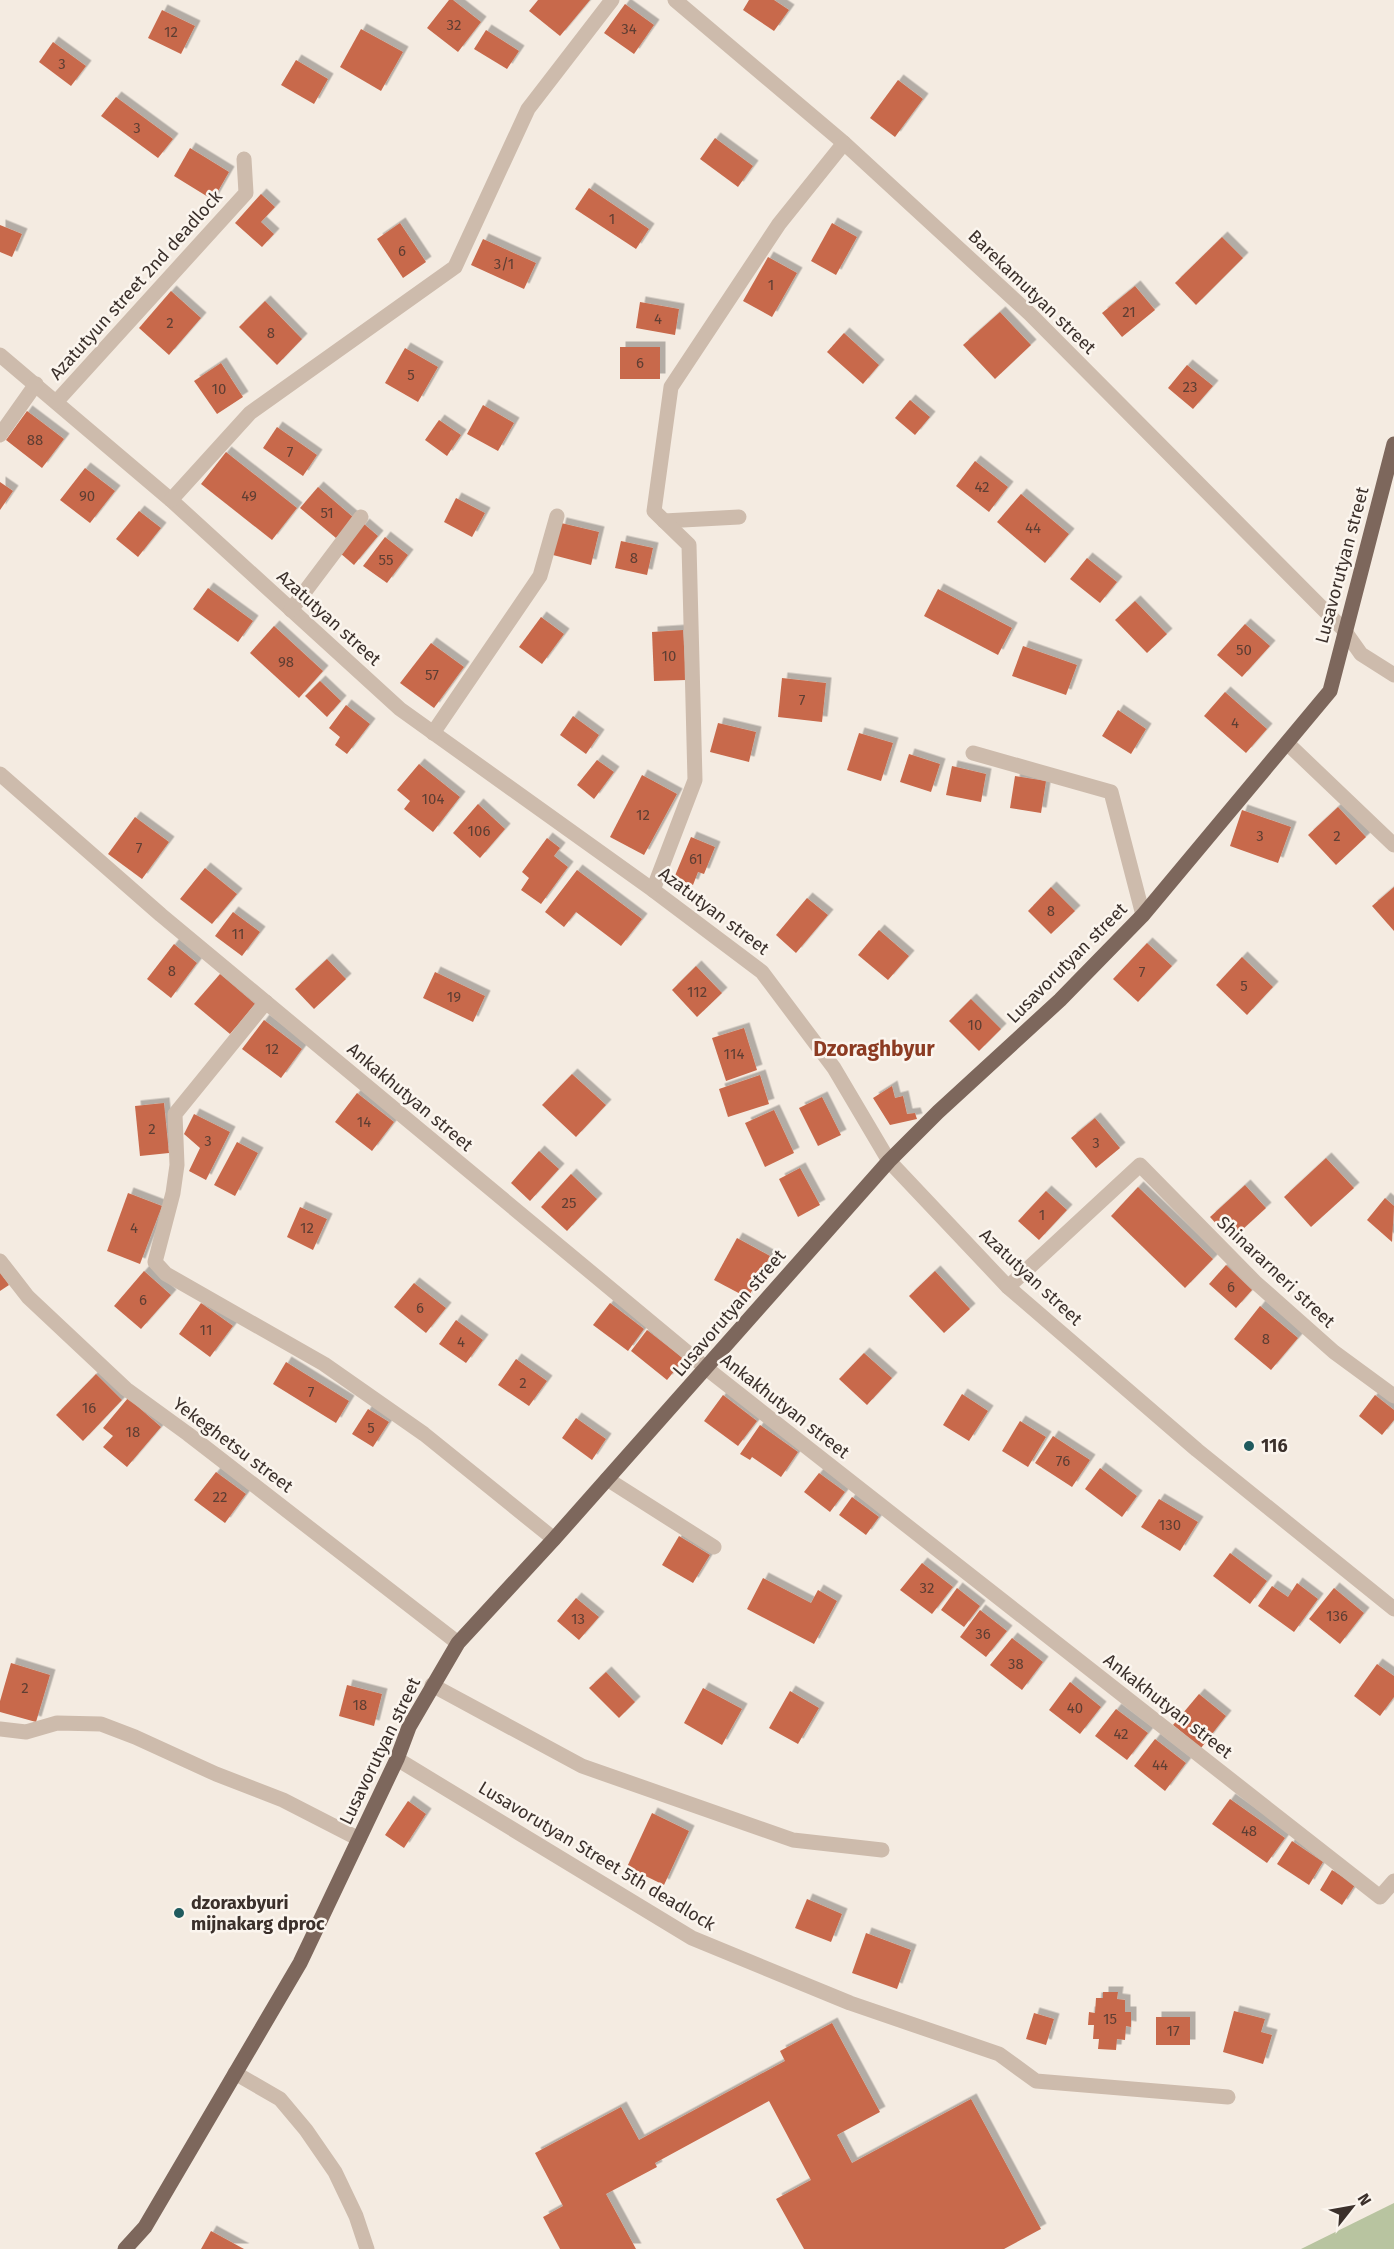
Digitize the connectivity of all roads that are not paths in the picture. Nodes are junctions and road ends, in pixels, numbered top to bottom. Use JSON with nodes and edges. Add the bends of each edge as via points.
{"nodes":[{"id":1,"x":612,"y":0,"type":"edge"},
{"id":2,"x":675,"y":0,"type":"edge"},
{"id":3,"x":844,"y":143,"type":"junction"},
{"id":4,"x":244,"y":159,"type":"dead end"},
{"id":5,"x":0,"y":355,"type":"edge"},
{"id":6,"x":36,"y":384,"type":"junction"},
{"id":7,"x":57,"y":401,"type":"junction"},
{"id":8,"x":0,"y":435,"type":"edge"},
{"id":9,"x":1393,"y":453,"type":"edge"},
{"id":10,"x":171,"y":500,"type":"junction"},
{"id":11,"x":557,"y":516,"type":"dead end"},
{"id":12,"x":361,"y":517,"type":"dead end"},
{"id":13,"x":739,"y":517,"type":"dead end"},
{"id":14,"x":664,"y":521,"type":"junction"},
{"id":15,"x":291,"y":610,"type":"junction"},
{"id":16,"x":1344,"y":630,"type":"junction"},
{"id":17,"x":1394,"y":675,"type":"edge"},
{"id":18,"x":433,"y":733,"type":"junction"},
{"id":19,"x":1287,"y":743,"type":"junction"},
{"id":20,"x":974,"y":753,"type":"dead end"},
{"id":21,"x":0,"y":774,"type":"edge"},
{"id":22,"x":1394,"y":845,"type":"edge"},
{"id":23,"x":652,"y":890,"type":"junction"},
{"id":24,"x":1143,"y":915,"type":"junction"},
{"id":25,"x":266,"y":1002,"type":"junction"},
{"id":26,"x":888,"y":1161,"type":"junction"},
{"id":27,"x":0,"y":1261,"type":"edge"},
{"id":28,"x":1008,"y":1287,"type":"junction"},
{"id":29,"x":706,"y":1368,"type":"junction"},
{"id":30,"x":1394,"y":1396,"type":"edge"},
{"id":31,"x":607,"y":1479,"type":"junction"},
{"id":32,"x":554,"y":1539,"type":"junction"},
{"id":33,"x":714,"y":1548,"type":"dead end"},
{"id":34,"x":1394,"y":1609,"type":"edge"},
{"id":35,"x":458,"y":1643,"type":"junction"},
{"id":36,"x":432,"y":1685,"type":"junction"},
{"id":37,"x":0,"y":1729,"type":"edge"},
{"id":38,"x":397,"y":1759,"type":"junction"},
{"id":39,"x":359,"y":1839,"type":"junction"},
{"id":40,"x":882,"y":1850,"type":"dead end"},
{"id":41,"x":1394,"y":1881,"type":"edge"},
{"id":42,"x":236,"y":2073,"type":"junction"},
{"id":43,"x":1228,"y":2097,"type":"dead end"},
{"id":44,"x":125,"y":2249,"type":"edge"},
{"id":45,"x":367,"y":2249,"type":"edge"}],
"edges":[{"from":1,"to":10,"type":"street","via":[[528,109],[454,267],[250,413]]},
{"from":2,"to":3,"type":"street","name":"Barekamutyan street"},
{"from":3,"to":14,"type":"street","via":[[779,224],[671,387],[654,511]]},
{"from":3,"to":16,"type":"street","name":"Barekamutyan street","via":[[1030,314]]},
{"from":4,"to":7,"type":"street","name":"Azatutyun street 2nd deadlock","via":[[246,193]]},
{"from":5,"to":6,"type":"street","name":"Azatutyan street"},
{"from":6,"to":7,"type":"street","name":"Azatutyan street"},
{"from":6,"to":8,"type":"street"},
{"from":7,"to":10,"type":"street","name":"Azatutyan street"},
{"from":9,"to":16,"type":"main road","name":"Lusavorutyan street"},
{"from":10,"to":15,"type":"street","name":"Azatutyan street"},
{"from":11,"to":18,"type":"street","via":[[540,576]]},
{"from":12,"to":15,"type":"street"},
{"from":13,"to":14,"type":"street"},
{"from":14,"to":23,"type":"street","via":[[689,545],[695,780]]},
{"from":15,"to":18,"type":"street","name":"Azatutyan street","via":[[400,709]]},
{"from":16,"to":17,"type":"street","name":"Barekamutyan street","via":[[1361,654]]},
{"from":16,"to":19,"type":"main road","name":"Lusavorutyan street","via":[[1330,691]]},
{"from":18,"to":23,"type":"street","name":"Azatutyan street"},
{"from":19,"to":22,"type":"street"},
{"from":19,"to":24,"type":"main road","name":"Lusavorutyan street"},
{"from":20,"to":24,"type":"street","via":[[1111,792]]},
{"from":21,"to":25,"type":"street","name":"Ankakhutyan street"},
{"from":23,"to":26,"type":"street","name":"Azatutyan street","via":[[762,972],[834,1068]]},
{"from":24,"to":26,"type":"main road","name":"Lusavorutyan street","via":[[1060,1000]]},
{"from":25,"to":29,"type":"street","name":"Ankakhutyan street"},
{"from":25,"to":32,"type":"street","via":[[175,1114],[177,1165],[155,1262],[166,1274],[324,1364],[424,1434]]},
{"from":26,"to":28,"type":"street","name":"Azatutyan street"},
{"from":26,"to":29,"type":"main road","name":"Lusavorutyan street"},
{"from":27,"to":35,"type":"street","name":"Yekeghetsu street","via":[[28,1297],[126,1389]]},
{"from":28,"to":30,"type":"street","name":"Shinararneri street","via":[[1140,1165],[1255,1282],[1334,1352]]},
{"from":28,"to":34,"type":"street","name":"Azatutyan street","via":[[1197,1450]]},
{"from":29,"to":31,"type":"main road","name":"Lusavorutyan street"},
{"from":29,"to":41,"type":"street","name":"Ankakhutyan street","via":[[1380,1897]]},
{"from":31,"to":32,"type":"main road","name":"Lusavorutyan street"},
{"from":31,"to":33,"type":"street"},
{"from":32,"to":35,"type":"main road","name":"Lusavorutyan street"},
{"from":35,"to":36,"type":"main road","name":"Lusavorutyan street"},
{"from":36,"to":38,"type":"main road","name":"Lusavorutyan street","via":[[409,1726]]},
{"from":36,"to":40,"type":"street","via":[[582,1766],[793,1840]]},
{"from":37,"to":39,"type":"street","via":[[26,1732],[57,1724],[101,1724],[283,1800]]},
{"from":38,"to":39,"type":"main road","name":"Lusavorutyan street"},
{"from":38,"to":43,"type":"street","name":"Lusavorutyan Street 5th deadlock","via":[[692,1938],[850,2003],[999,2054],[1036,2081]]},
{"from":39,"to":42,"type":"main road","name":"Lusavorutyan street","via":[[300,1963]]},
{"from":42,"to":44,"type":"main road","name":"Lusavorutyan street","via":[[145,2227]]},
{"from":42,"to":45,"type":"street","via":[[280,2099],[306,2130],[335,2172]]}]}
